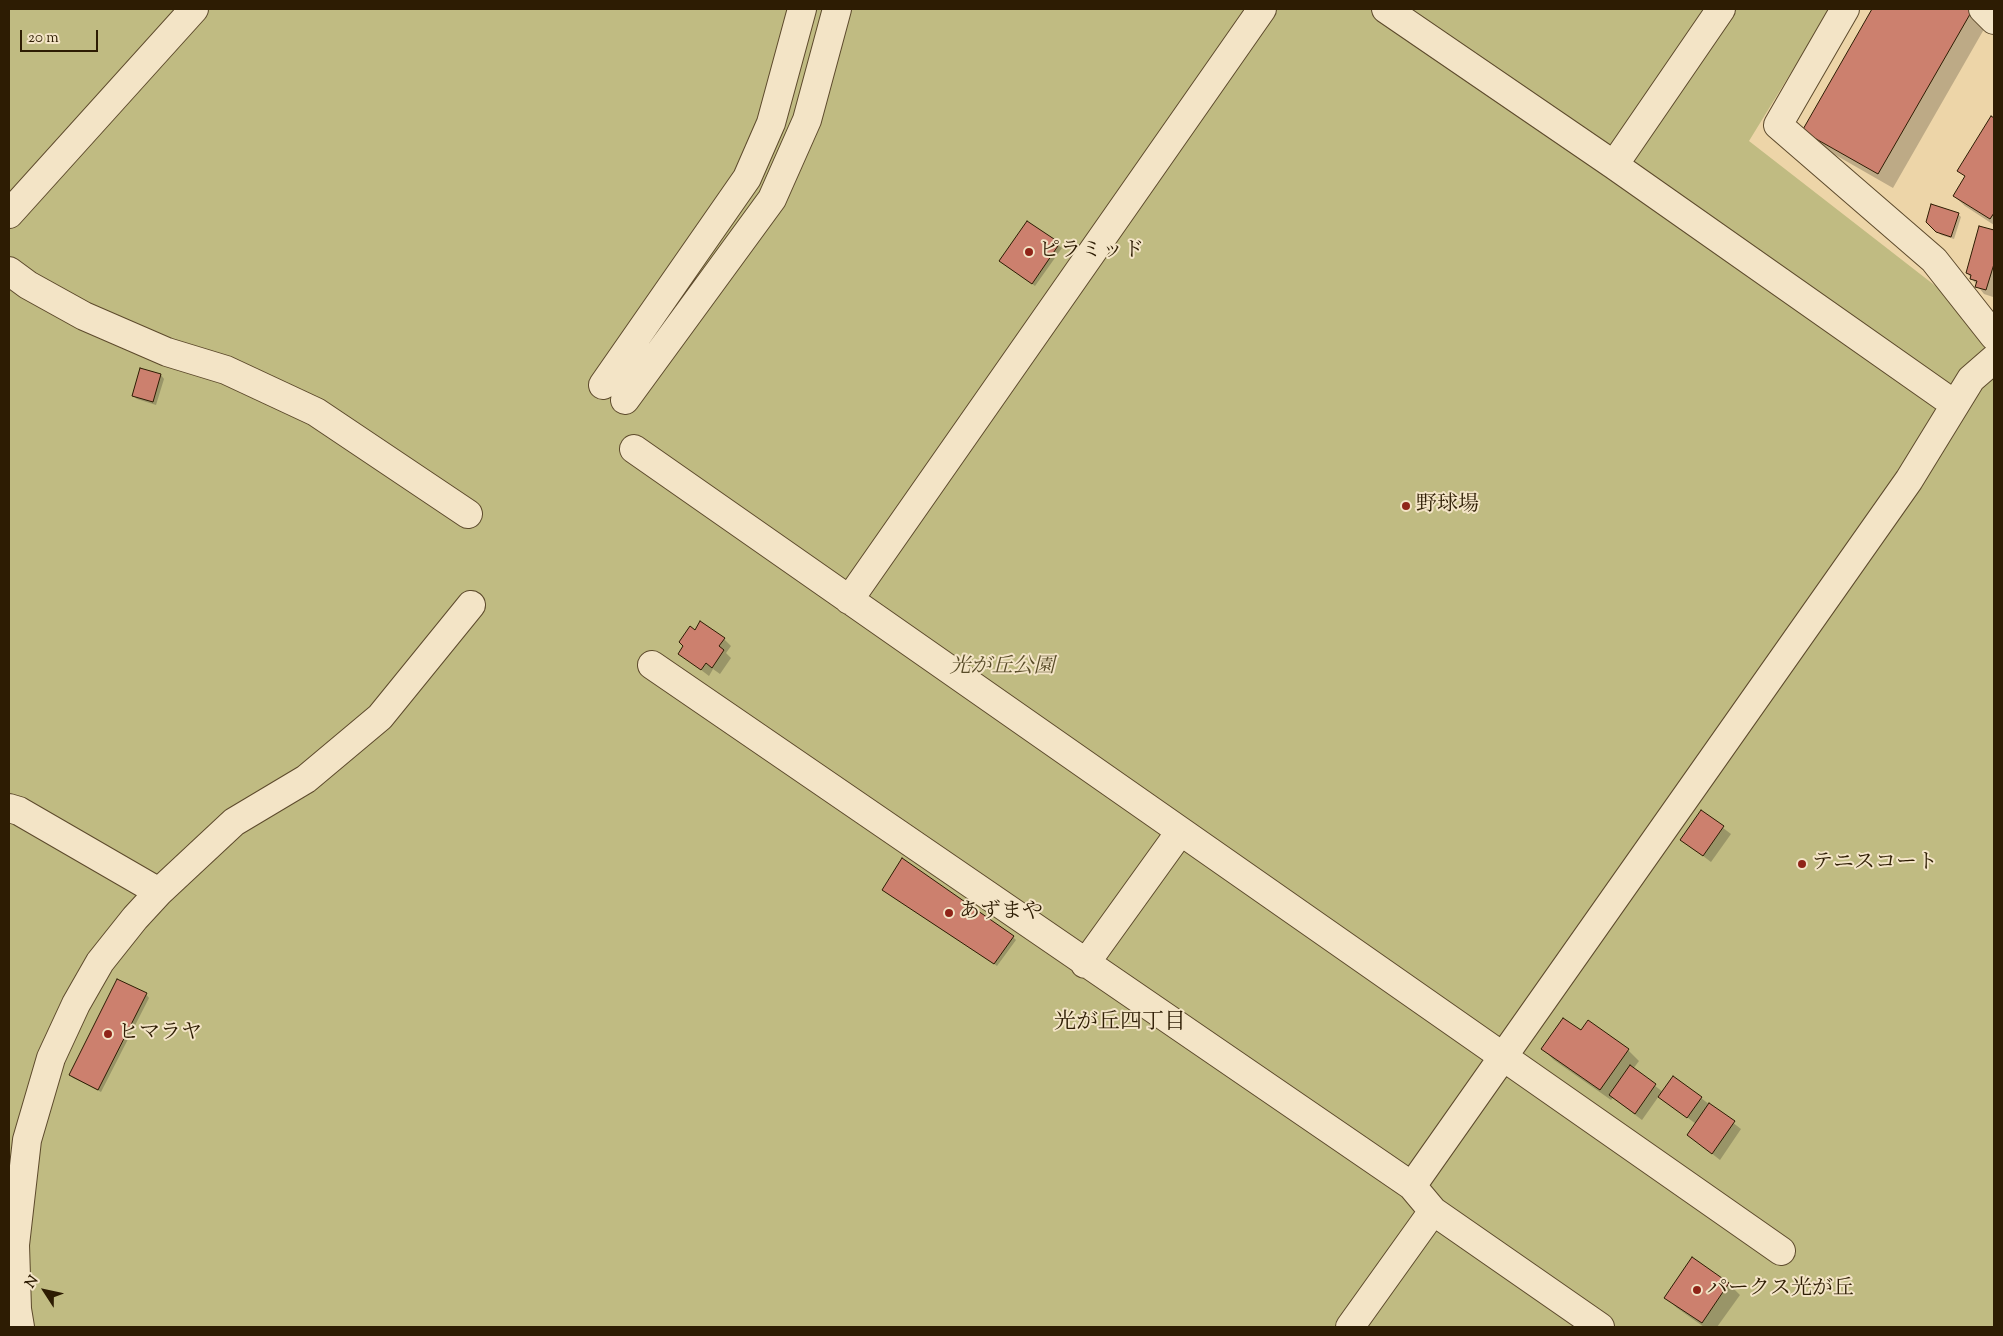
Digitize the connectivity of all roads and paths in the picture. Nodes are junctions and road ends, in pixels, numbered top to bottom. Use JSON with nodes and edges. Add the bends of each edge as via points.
{"nodes":[{"id":1,"x":194,"y":9,"type":"edge"},
{"id":2,"x":802,"y":9,"type":"edge"},
{"id":3,"x":837,"y":9,"type":"edge"},
{"id":4,"x":1262,"y":9,"type":"edge"},
{"id":5,"x":1386,"y":9,"type":"edge"},
{"id":6,"x":1722,"y":9,"type":"edge"},
{"id":7,"x":1845,"y":9,"type":"edge"},
{"id":8,"x":1614,"y":165,"type":"junction"},
{"id":9,"x":9,"y":214,"type":"edge"},
{"id":10,"x":9,"y":271,"type":"edge"},
{"id":11,"x":1994,"y":339,"type":"edge"},
{"id":12,"x":1954,"y":404,"type":"junction"},
{"id":13,"x":634,"y":449,"type":"dead end"},
{"id":14,"x":468,"y":514,"type":"dead end"},
{"id":15,"x":849,"y":600,"type":"junction"},
{"id":16,"x":471,"y":605,"type":"dead end"},
{"id":17,"x":652,"y":665,"type":"dead end"},
{"id":18,"x":9,"y":808,"type":"edge"},
{"id":19,"x":1180,"y":832,"type":"junction"},
{"id":20,"x":159,"y":892,"type":"junction"},
{"id":21,"x":1085,"y":964,"type":"junction"},
{"id":22,"x":1503,"y":1058,"type":"junction"},
{"id":23,"x":1412,"y":1186,"type":"junction"},
{"id":24,"x":1433,"y":1211,"type":"junction"},
{"id":25,"x":1781,"y":1251,"type":"dead end"},
{"id":26,"x":20,"y":1327,"type":"edge"},
{"id":27,"x":1350,"y":1327,"type":"edge"},
{"id":28,"x":1600,"y":1327,"type":"edge"}],
"edges":[{"from":1,"to":9,"type":"street"},
{"from":2,"to":3,"type":"street","via":[[771,123],[747,178],[614,393],[772,199],[807,120]]},
{"from":4,"to":15,"type":"street"},
{"from":5,"to":8,"type":"street"},
{"from":6,"to":8,"type":"street"},
{"from":7,"to":11,"type":"street","via":[[1778,125],[1934,260]]},
{"from":8,"to":12,"type":"street"},
{"from":10,"to":14,"type":"street","via":[[84,316],[167,352],[226,370],[316,412]]},
{"from":11,"to":12,"type":"street"},
{"from":12,"to":22,"type":"street","via":[[1908,480]]},
{"from":13,"to":15,"type":"street"},
{"from":15,"to":19,"type":"street"},
{"from":16,"to":20,"type":"street","via":[[380,716],[306,779],[234,822]]},
{"from":17,"to":21,"type":"street"},
{"from":18,"to":20,"type":"street"},
{"from":19,"to":21,"type":"street"},
{"from":19,"to":22,"type":"street"},
{"from":20,"to":26,"type":"street","via":[[100,962],[51,1058],[27,1140],[15,1245],[16,1310]]},
{"from":21,"to":23,"type":"street"},
{"from":22,"to":23,"type":"street"},
{"from":22,"to":25,"type":"street"},
{"from":23,"to":24,"type":"street"},
{"from":24,"to":27,"type":"street"},
{"from":24,"to":28,"type":"street"}]}
